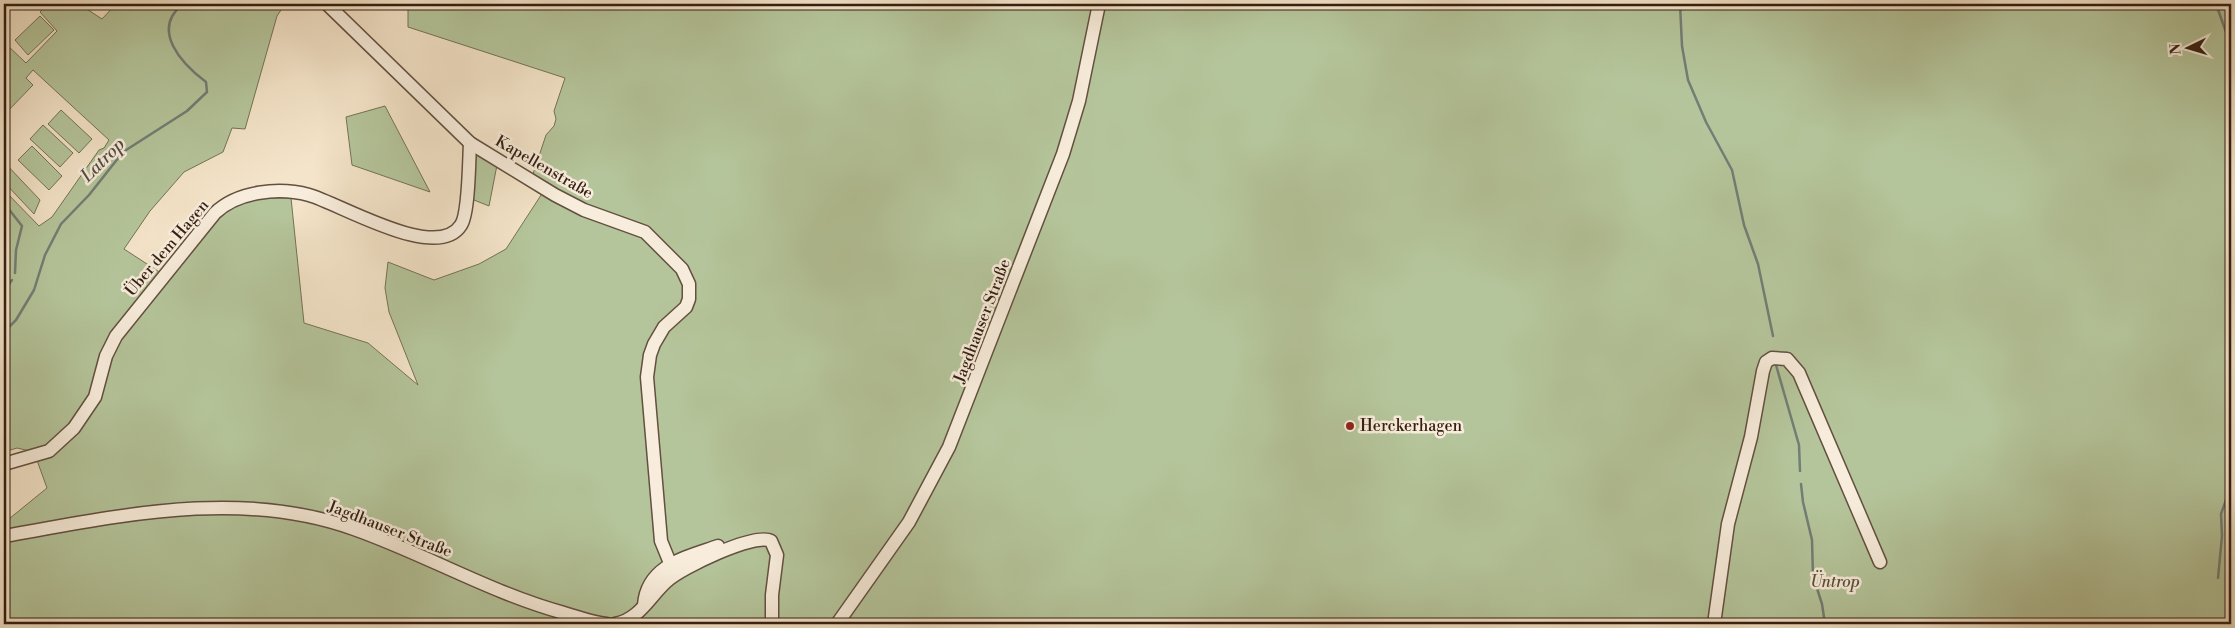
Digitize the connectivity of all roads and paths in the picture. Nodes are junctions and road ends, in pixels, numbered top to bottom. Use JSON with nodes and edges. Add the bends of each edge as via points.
{"nodes":[{"id":1,"x":327,"y":4,"type":"edge"},
{"id":2,"x":1099,"y":4,"type":"edge"},
{"id":3,"x":470,"y":142,"type":"junction"},
{"id":4,"x":4,"y":464,"type":"edge"},
{"id":5,"x":4,"y":536,"type":"edge"},
{"id":6,"x":740,"y":544,"type":"junction"},
{"id":7,"x":1880,"y":562,"type":"dead end"},
{"id":8,"x":670,"y":563,"type":"junction"},
{"id":9,"x":644,"y":605,"type":"junction"},
{"id":10,"x":608,"y":624,"type":"edge"},
{"id":11,"x":615,"y":624,"type":"edge"},
{"id":12,"x":772,"y":624,"type":"edge"},
{"id":13,"x":837,"y":624,"type":"edge"},
{"id":14,"x":1714,"y":624,"type":"edge"}],
"edges":[{"from":1,"to":3,"type":"street","name":"Kapellenstraße"},
{"from":2,"to":13,"type":"street","name":"Jagdhauser Straße","via":[[1079,101],[1062,154],[949,447],[909,522]]},
{"from":3,"to":4,"type":"street","name":"Über dem Hagen","via":[[464,218],[457,230],[445,236],[425,238],[405,233],[329,202],[300,194],[252,194],[228,202],[215,213],[116,336],[106,356],[95,396],[74,428],[44,453]]},
{"from":3,"to":8,"type":"street","name":"Kapellenstraße","via":[[584,210],[645,232],[686,274],[690,289],[688,304],[664,327],[654,344],[647,377],[662,541]]},
{"from":5,"to":10,"type":"street","name":"Jagdhauser Straße","via":[[165,510],[284,510],[353,528],[506,594]]},
{"from":6,"to":8,"type":"street","via":[[718,546]]},
{"from":6,"to":9,"type":"street","via":[[675,575]]},
{"from":6,"to":12,"type":"street","via":[[762,538],[769,540],[775,548]]},
{"from":7,"to":14,"type":"street","via":[[1799,373],[1787,359],[1772,358],[1766,362],[1763,371],[1753,429],[1728,524]]},
{"from":8,"to":9,"type":"street","via":[[649,587]]},
{"from":9,"to":11,"type":"street","via":[[630,620]]}]}
